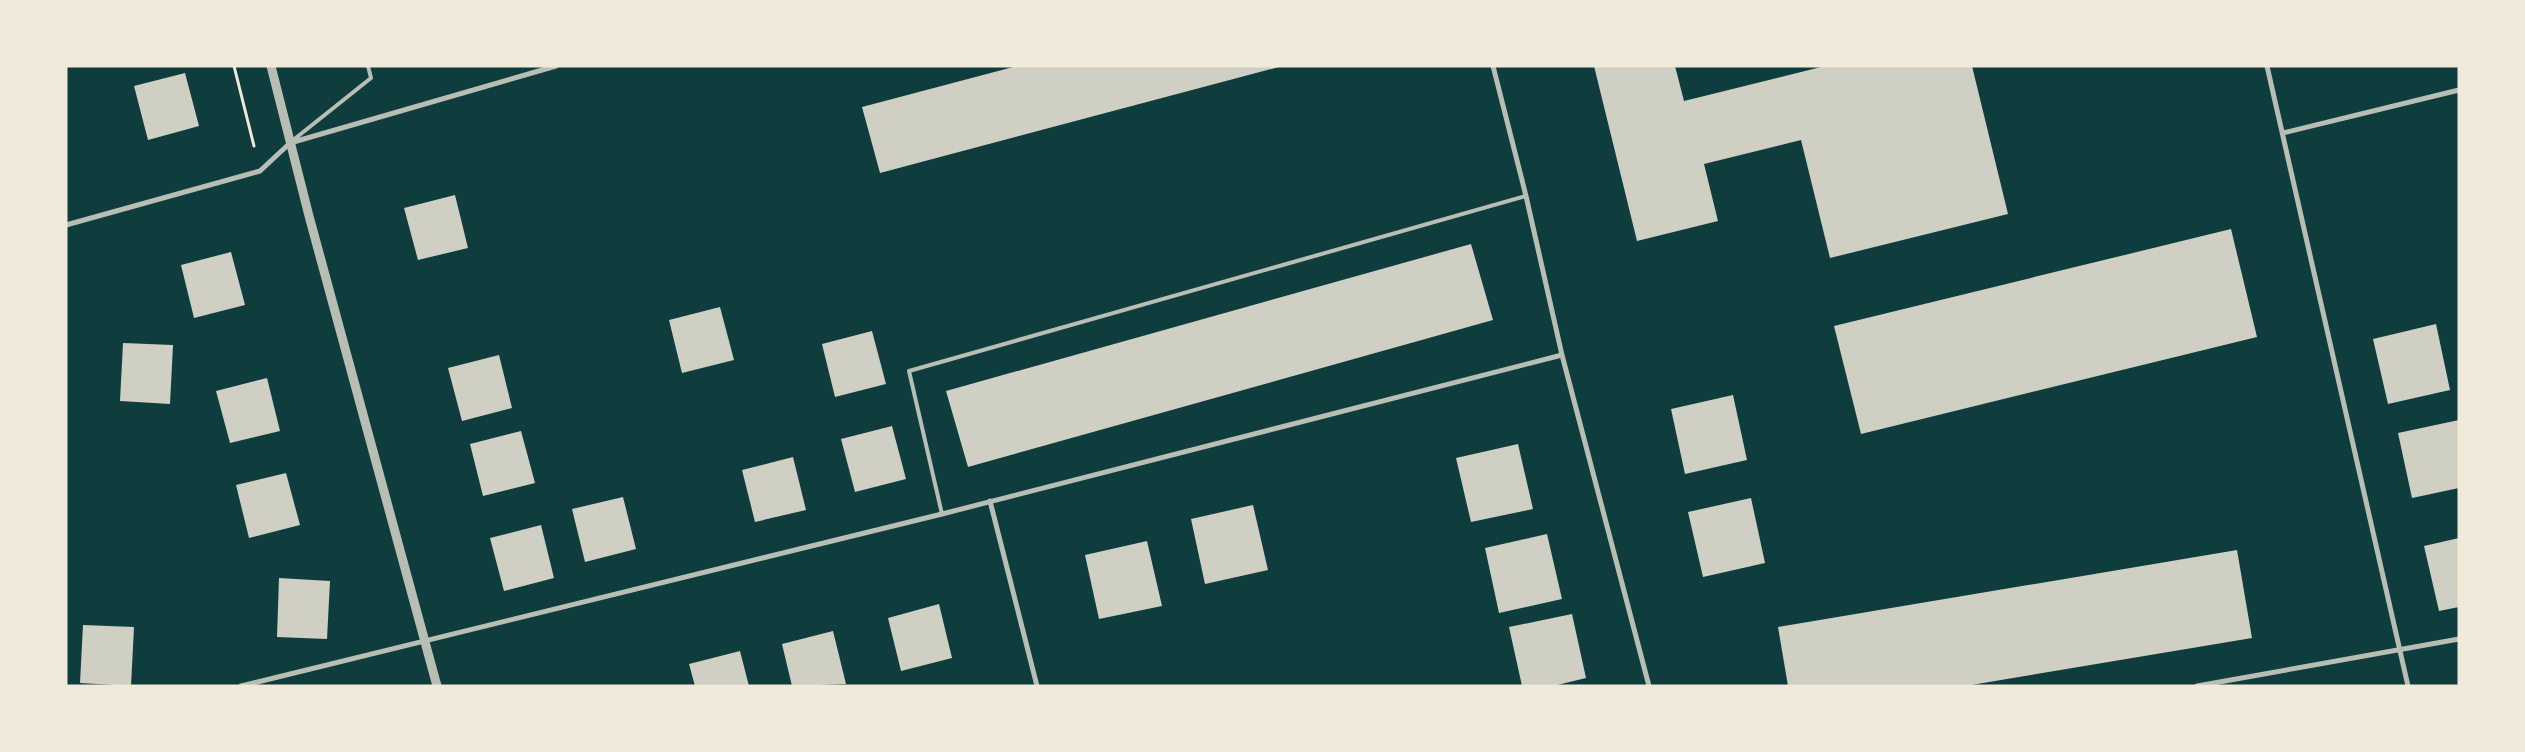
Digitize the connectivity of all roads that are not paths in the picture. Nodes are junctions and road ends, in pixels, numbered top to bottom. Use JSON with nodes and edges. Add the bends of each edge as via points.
{"nodes":[{"id":1,"x":271,"y":66,"type":"edge"},
{"id":2,"x":368,"y":66,"type":"edge"},
{"id":3,"x":556,"y":66,"type":"edge"},
{"id":4,"x":1493,"y":66,"type":"edge"},
{"id":5,"x":2267,"y":66,"type":"edge"},
{"id":6,"x":2459,"y":90,"type":"edge"},
{"id":7,"x":2283,"y":133,"type":"junction"},
{"id":8,"x":290,"y":143,"type":"junction"},
{"id":9,"x":1526,"y":196,"type":"junction"},
{"id":10,"x":66,"y":225,"type":"edge"},
{"id":11,"x":1562,"y":355,"type":"junction"},
{"id":12,"x":990,"y":501,"type":"junction"},
{"id":13,"x":942,"y":514,"type":"junction"},
{"id":14,"x":2459,"y":639,"type":"edge"},
{"id":15,"x":425,"y":640,"type":"junction"},
{"id":16,"x":2400,"y":650,"type":"junction"},
{"id":17,"x":241,"y":686,"type":"edge"},
{"id":18,"x":437,"y":686,"type":"edge"},
{"id":19,"x":1038,"y":686,"type":"edge"},
{"id":20,"x":1649,"y":686,"type":"edge"},
{"id":21,"x":2197,"y":686,"type":"edge"},
{"id":22,"x":2408,"y":686,"type":"edge"}],
"edges":[{"from":1,"to":8,"type":"street"},
{"from":2,"to":8,"type":"lane","via":[[371,78]]},
{"from":3,"to":8,"type":"street"},
{"from":4,"to":9,"type":"street"},
{"from":5,"to":7,"type":"street"},
{"from":6,"to":7,"type":"street"},
{"from":7,"to":16,"type":"street"},
{"from":8,"to":10,"type":"street","via":[[260,171]]},
{"from":8,"to":15,"type":"street"},
{"from":9,"to":11,"type":"street"},
{"from":9,"to":13,"type":"lane","via":[[909,371]]},
{"from":11,"to":12,"type":"street"},
{"from":11,"to":20,"type":"street"},
{"from":12,"to":13,"type":"street"},
{"from":12,"to":19,"type":"street"},
{"from":13,"to":15,"type":"street"},
{"from":14,"to":16,"type":"street"},
{"from":15,"to":17,"type":"street"},
{"from":15,"to":18,"type":"street"},
{"from":16,"to":21,"type":"street"},
{"from":16,"to":22,"type":"street"}]}
